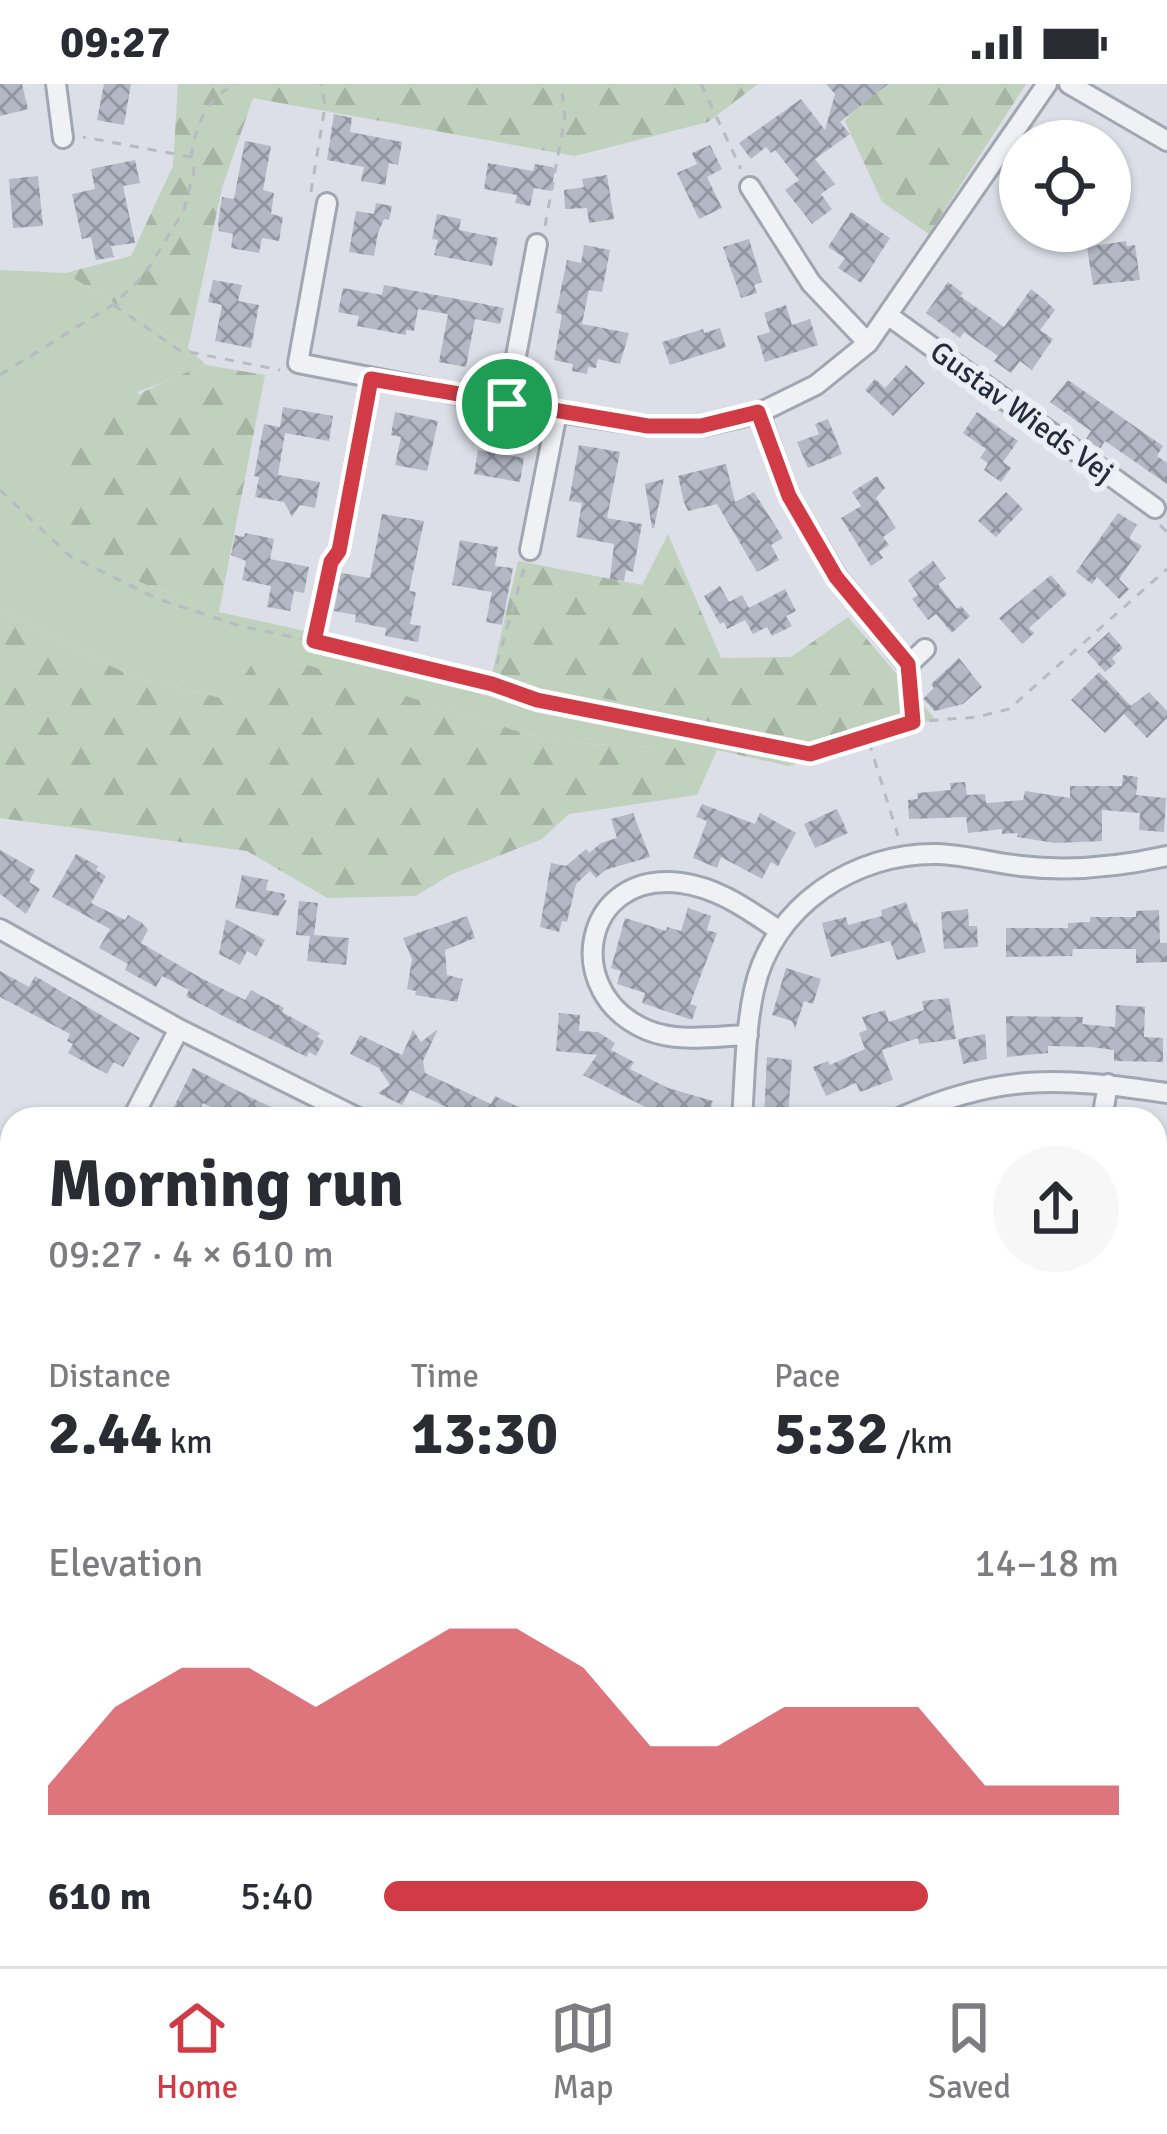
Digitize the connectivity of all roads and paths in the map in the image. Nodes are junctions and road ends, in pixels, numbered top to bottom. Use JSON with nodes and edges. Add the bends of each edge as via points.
{"nodes":[{"id":1,"x":56,"y":84,"type":"edge"},
{"id":2,"x":238,"y":84,"type":"edge"},
{"id":3,"x":321,"y":84,"type":"edge"},
{"id":4,"x":560,"y":84,"type":"edge"},
{"id":5,"x":700,"y":84,"type":"edge"},
{"id":6,"x":1047,"y":84,"type":"edge"},
{"id":7,"x":1069,"y":84,"type":"edge"},
{"id":8,"x":63,"y":138,"type":"joint"},
{"id":9,"x":1167,"y":141,"type":"edge"},
{"id":10,"x":191,"y":157,"type":"junction"},
{"id":11,"x":750,"y":187,"type":"joint"},
{"id":12,"x":327,"y":203,"type":"joint"},
{"id":13,"x":537,"y":244,"type":"joint"},
{"id":14,"x":114,"y":304,"type":"junction"},
{"id":15,"x":889,"y":316,"type":"junction"},
{"id":16,"x":868,"y":343,"type":"junction"},
{"id":17,"x":298,"y":363,"type":"junction"},
{"id":18,"x":0,"y":374,"type":"edge"},
{"id":19,"x":371,"y":379,"type":"junction"},
{"id":20,"x":507,"y":404,"type":"junction"},
{"id":21,"x":758,"y":412,"type":"junction"},
{"id":22,"x":557,"y":413,"type":"junction"},
{"id":23,"x":0,"y":490,"type":"edge"},
{"id":24,"x":1155,"y":508,"type":"dead end"},
{"id":25,"x":530,"y":550,"type":"joint"},
{"id":26,"x":339,"y":551,"type":"joint"},
{"id":27,"x":1167,"y":569,"type":"edge"},
{"id":28,"x":314,"y":641,"type":"junction"},
{"id":29,"x":926,"y":649,"type":"dead end"},
{"id":30,"x":908,"y":664,"type":"junction"},
{"id":31,"x":492,"y":684,"type":"junction"},
{"id":32,"x":913,"y":722,"type":"junction"},
{"id":33,"x":868,"y":739,"type":"junction"},
{"id":34,"x":904,"y":855,"type":"junction"},
{"id":35,"x":1167,"y":856,"type":"edge"},
{"id":36,"x":0,"y":929,"type":"edge"},
{"id":37,"x":780,"y":931,"type":"junction"},
{"id":38,"x":179,"y":1029,"type":"junction"},
{"id":39,"x":748,"y":1035,"type":"junction"},
{"id":40,"x":1108,"y":1084,"type":"junction"},
{"id":41,"x":1167,"y":1093,"type":"edge"},
{"id":42,"x":138,"y":1107,"type":"edge"},
{"id":43,"x":335,"y":1107,"type":"edge"},
{"id":44,"x":743,"y":1107,"type":"edge"},
{"id":45,"x":923,"y":1107,"type":"edge"},
{"id":46,"x":1104,"y":1107,"type":"edge"}],
"edges":[{"from":1,"to":8,"type":"street"},
{"from":2,"to":10,"type":"path","via":[[197,120]]},
{"from":3,"to":12,"type":"path","via":[[326,106],[311,192]]},
{"from":4,"to":13,"type":"path","via":[[565,117]]},
{"from":5,"to":11,"type":"path"},
{"from":6,"to":15,"type":"street"},
{"from":7,"to":9,"type":"street"},
{"from":8,"to":10,"type":"path","via":[[92,136]]},
{"from":10,"to":14,"type":"path","via":[[184,211],[145,274]]},
{"from":11,"to":16,"type":"street","via":[[811,283]]},
{"from":12,"to":17,"type":"street"},
{"from":13,"to":20,"type":"street"},
{"from":14,"to":17,"type":"path","via":[[179,350],[286,370]]},
{"from":14,"to":18,"type":"path"},
{"from":15,"to":16,"type":"street"},
{"from":15,"to":24,"type":"street","name":"Gustav Wieds Vej"},
{"from":16,"to":21,"type":"street","via":[[816,385]]},
{"from":17,"to":19,"type":"street"},
{"from":19,"to":20,"type":"street"},
{"from":19,"to":26,"type":"street"},
{"from":20,"to":22,"type":"street"},
{"from":21,"to":22,"type":"street","via":[[701,426]]},
{"from":21,"to":30,"type":"street","via":[[789,496],[836,577]]},
{"from":22,"to":25,"type":"street"},
{"from":23,"to":28,"type":"path","via":[[87,565],[240,626]]},
{"from":25,"to":31,"type":"path"},
{"from":26,"to":28,"type":"path"},
{"from":27,"to":32,"type":"path","via":[[1009,709]]},
{"from":28,"to":31,"type":"path"},
{"from":29,"to":30,"type":"street"},
{"from":30,"to":32,"type":"path"},
{"from":31,"to":33,"type":"path","via":[[810,754]]},
{"from":32,"to":33,"type":"path"},
{"from":33,"to":34,"type":"path"},
{"from":34,"to":35,"type":"street","via":[[1079,869]]},
{"from":34,"to":37,"type":"street","via":[[836,879]]},
{"from":36,"to":38,"type":"street"},
{"from":37,"to":39,"type":"street","via":[[763,960]]},
{"from":37,"to":39,"type":"street","via":[[728,897],[677,882],[616,898],[597,923],[597,985],[617,1015],[684,1037]]},
{"from":38,"to":42,"type":"street"},
{"from":38,"to":43,"type":"street"},
{"from":39,"to":44,"type":"street"},
{"from":40,"to":41,"type":"street"},
{"from":40,"to":45,"type":"street","via":[[1003,1083]]},
{"from":40,"to":46,"type":"street"}]}
